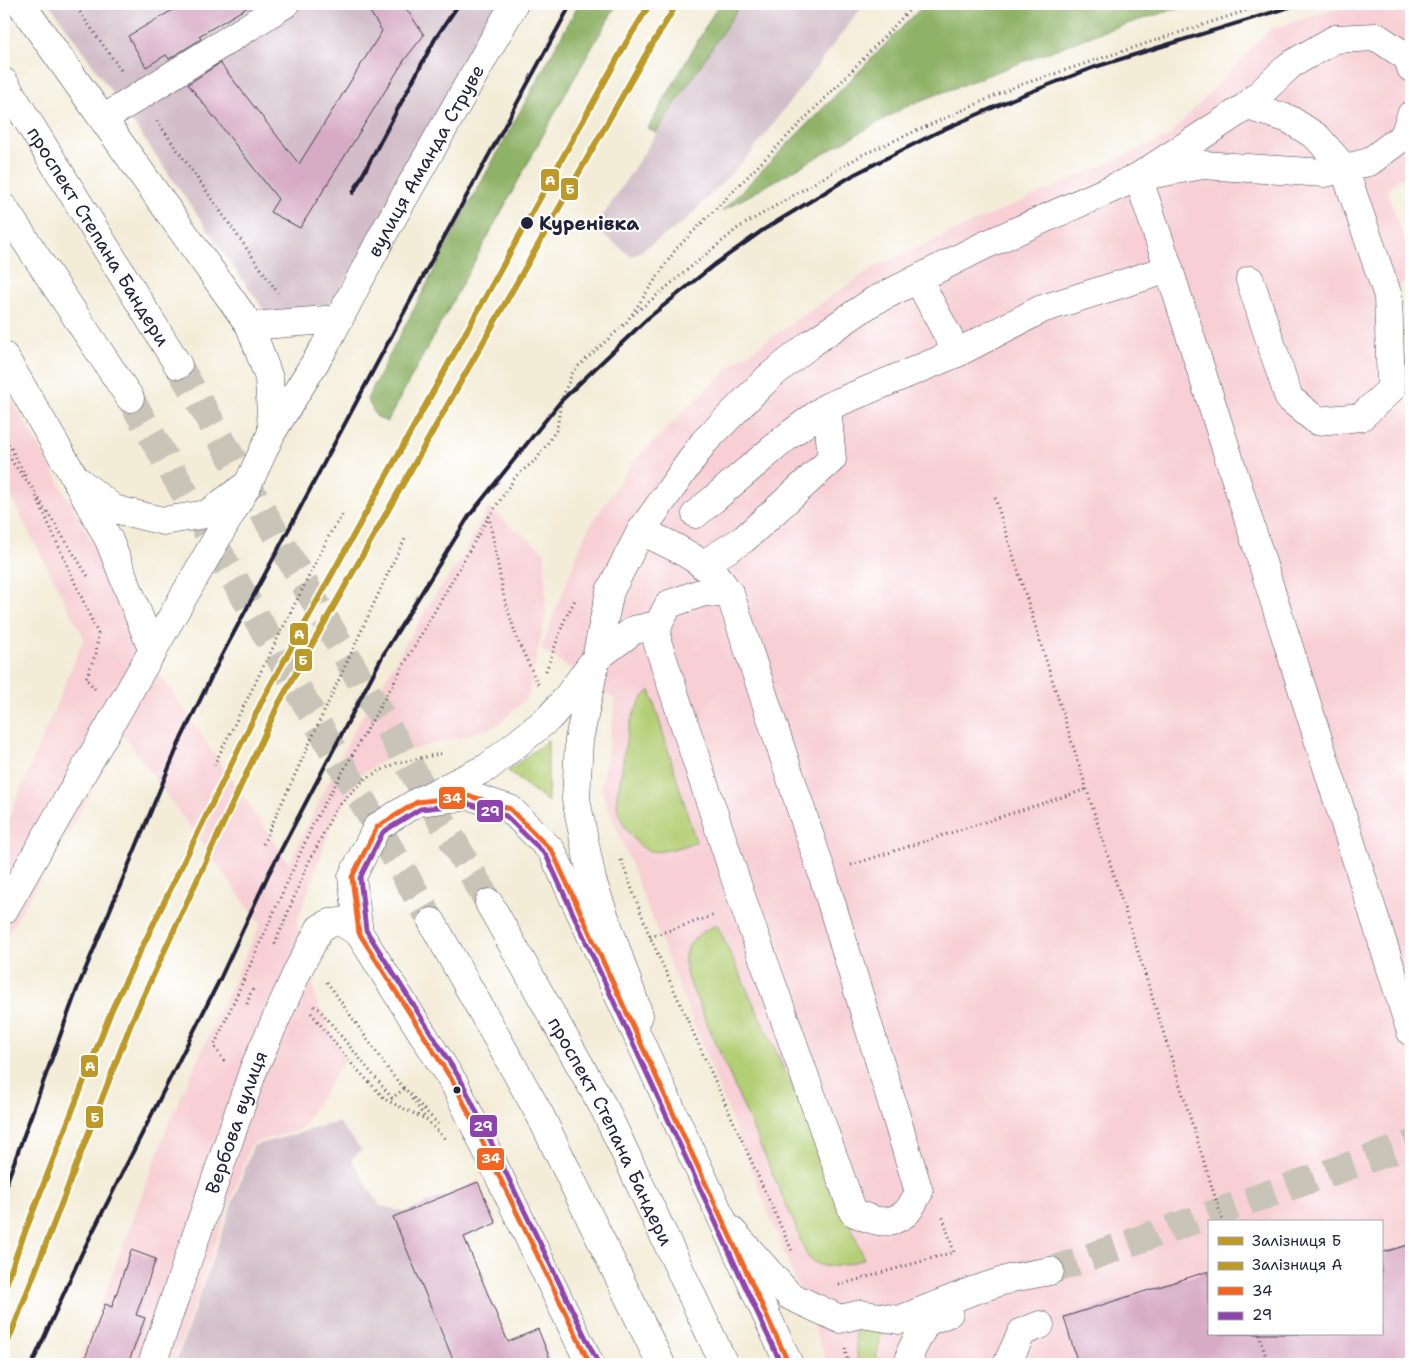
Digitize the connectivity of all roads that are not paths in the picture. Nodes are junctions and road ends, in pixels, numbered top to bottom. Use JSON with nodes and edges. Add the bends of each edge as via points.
{"nodes":[{"id":1,"x":20,"y":4,"type":"edge"},
{"id":2,"x":285,"y":4,"type":"edge"},
{"id":3,"x":514,"y":4,"type":"edge"},
{"id":4,"x":1411,"y":68,"type":"edge"},
{"id":5,"x":4,"y":82,"type":"edge"},
{"id":6,"x":1247,"y":106,"type":"junction"},
{"id":7,"x":1411,"y":115,"type":"edge"},
{"id":8,"x":103,"y":119,"type":"junction"},
{"id":9,"x":1344,"y":168,"type":"junction"},
{"id":10,"x":1138,"y":177,"type":"junction"},
{"id":11,"x":4,"y":208,"type":"edge"},
{"id":12,"x":1169,"y":269,"type":"junction"},
{"id":13,"x":918,"y":279,"type":"junction"},
{"id":14,"x":1250,"y":280,"type":"dead end"},
{"id":15,"x":339,"y":319,"type":"junction"},
{"id":16,"x":250,"y":326,"type":"junction"},
{"id":17,"x":957,"y":353,"type":"junction"},
{"id":18,"x":4,"y":356,"type":"edge"},
{"id":19,"x":178,"y":365,"type":"tunnel mouth"},
{"id":20,"x":130,"y":398,"type":"tunnel mouth"},
{"id":21,"x":827,"y":407,"type":"junction"},
{"id":22,"x":272,"y":432,"type":"junction"},
{"id":23,"x":75,"y":478,"type":"junction"},
{"id":24,"x":248,"y":484,"type":"junction"},
{"id":25,"x":696,"y":514,"type":"dead end"},
{"id":26,"x":641,"y":531,"type":"junction"},
{"id":27,"x":702,"y":565,"type":"junction"},
{"id":28,"x":730,"y":594,"type":"junction"},
{"id":29,"x":658,"y":625,"type":"junction"},
{"id":30,"x":153,"y":652,"type":"junction"},
{"id":31,"x":595,"y":659,"type":"junction"},
{"id":32,"x":417,"y":802,"type":"junction"},
{"id":33,"x":490,"y":903,"type":"tunnel mouth"},
{"id":34,"x":4,"y":910,"type":"edge"},
{"id":35,"x":432,"y":922,"type":"tunnel mouth"},
{"id":36,"x":359,"y":933,"type":"junction"},
{"id":37,"x":1411,"y":1032,"type":"edge"},
{"id":38,"x":668,"y":1099,"type":"junction"},
{"id":39,"x":726,"y":1224,"type":"junction"},
{"id":40,"x":1040,"y":1325,"type":"dead end"},
{"id":41,"x":152,"y":1364,"type":"edge"},
{"id":42,"x":590,"y":1364,"type":"edge"},
{"id":43,"x":661,"y":1364,"type":"edge"},
{"id":44,"x":724,"y":1364,"type":"edge"},
{"id":45,"x":789,"y":1364,"type":"edge"},
{"id":46,"x":909,"y":1364,"type":"edge"},
{"id":47,"x":1006,"y":1364,"type":"edge"}],
"edges":[{"from":1,"to":8,"type":"main road"},
{"from":2,"to":8,"type":"main road"},
{"from":3,"to":15,"type":"main road","name":"вулиця Аманда Струве","via":[[385,230]]},
{"from":4,"to":6,"type":"main road","via":[[1408,58],[1377,37],[1335,39],[1290,65]]},
{"from":5,"to":19,"type":"main road","name":"проспект Степана Бандери"},
{"from":6,"to":9,"type":"main road","via":[[1289,119],[1317,137]]},
{"from":6,"to":10,"type":"main road"},
{"from":7,"to":9,"type":"main road","via":[[1404,136],[1369,162]]},
{"from":8,"to":16,"type":"main road"},
{"from":9,"to":10,"type":"main road","via":[[1325,173],[1202,165]]},
{"from":9,"to":14,"type":"main road","via":[[1388,296],[1391,389],[1361,417],[1317,421],[1289,398]]},
{"from":10,"to":12,"type":"main road"},
{"from":10,"to":13,"type":"main road","via":[[983,246]]},
{"from":11,"to":20,"type":"main road"},
{"from":12,"to":17,"type":"main road","via":[[1042,309]]},
{"from":12,"to":37,"type":"main road"},
{"from":13,"to":17,"type":"main road"},
{"from":13,"to":26,"type":"main road","via":[[872,302],[769,377],[704,442]]},
{"from":15,"to":16,"type":"main road"},
{"from":15,"to":22,"type":"main road","name":"вулиця Аманда Струве"},
{"from":16,"to":22,"type":"main road","via":[[269,378]]},
{"from":17,"to":21,"type":"main road"},
{"from":18,"to":23,"type":"main road"},
{"from":21,"to":25,"type":"main road"},
{"from":21,"to":27,"type":"main road","via":[[832,459],[744,538]]},
{"from":22,"to":24,"type":"main road","name":"вулиця Аманда Струве"},
{"from":23,"to":24,"type":"main road","via":[[114,509],[163,521],[207,514]]},
{"from":23,"to":30,"type":"main road","via":[[109,540]]},
{"from":24,"to":30,"type":"main road","name":"вулиця Аманда Струве"},
{"from":26,"to":27,"type":"main road","via":[[683,551]]},
{"from":26,"to":31,"type":"main road","via":[[610,591]]},
{"from":27,"to":28,"type":"main road"},
{"from":28,"to":29,"type":"main road","via":[[704,592],[669,604]]},
{"from":28,"to":29,"type":"main road","via":[[824,879],[919,1192],[907,1212],[888,1223],[852,1212],[744,905],[657,641]]},
{"from":29,"to":31,"type":"main road","via":[[634,630]]},
{"from":30,"to":34,"type":"main road","name":"вулиця Аманда Струве"},
{"from":31,"to":32,"type":"main road","via":[[549,718],[488,768]]},
{"from":31,"to":38,"type":"main road","via":[[580,740],[576,799],[592,880]]},
{"from":32,"to":36,"type":"main road","via":[[377,827],[352,877]]},
{"from":32,"to":38,"type":"main road","via":[[470,796],[510,810],[552,851]]},
{"from":33,"to":44,"type":"main road","name":"проспект Степана Бандери","via":[[605,1110]]},
{"from":35,"to":43,"type":"main road","via":[[540,1114]]},
{"from":36,"to":41,"type":"main road","name":"Вербова вулиця","via":[[341,922],[320,928],[287,994],[254,1068]]},
{"from":36,"to":42,"type":"main road","via":[[455,1085]]},
{"from":38,"to":39,"type":"main road"},
{"from":39,"to":45,"type":"main road"},
{"from":39,"to":46,"type":"main road","via":[[790,1296],[840,1319],[862,1314],[899,1320],[1012,1278],[1050,1271],[926,1322],[911,1351]]},
{"from":40,"to":47,"type":"main road","via":[[1022,1332]]}]}
